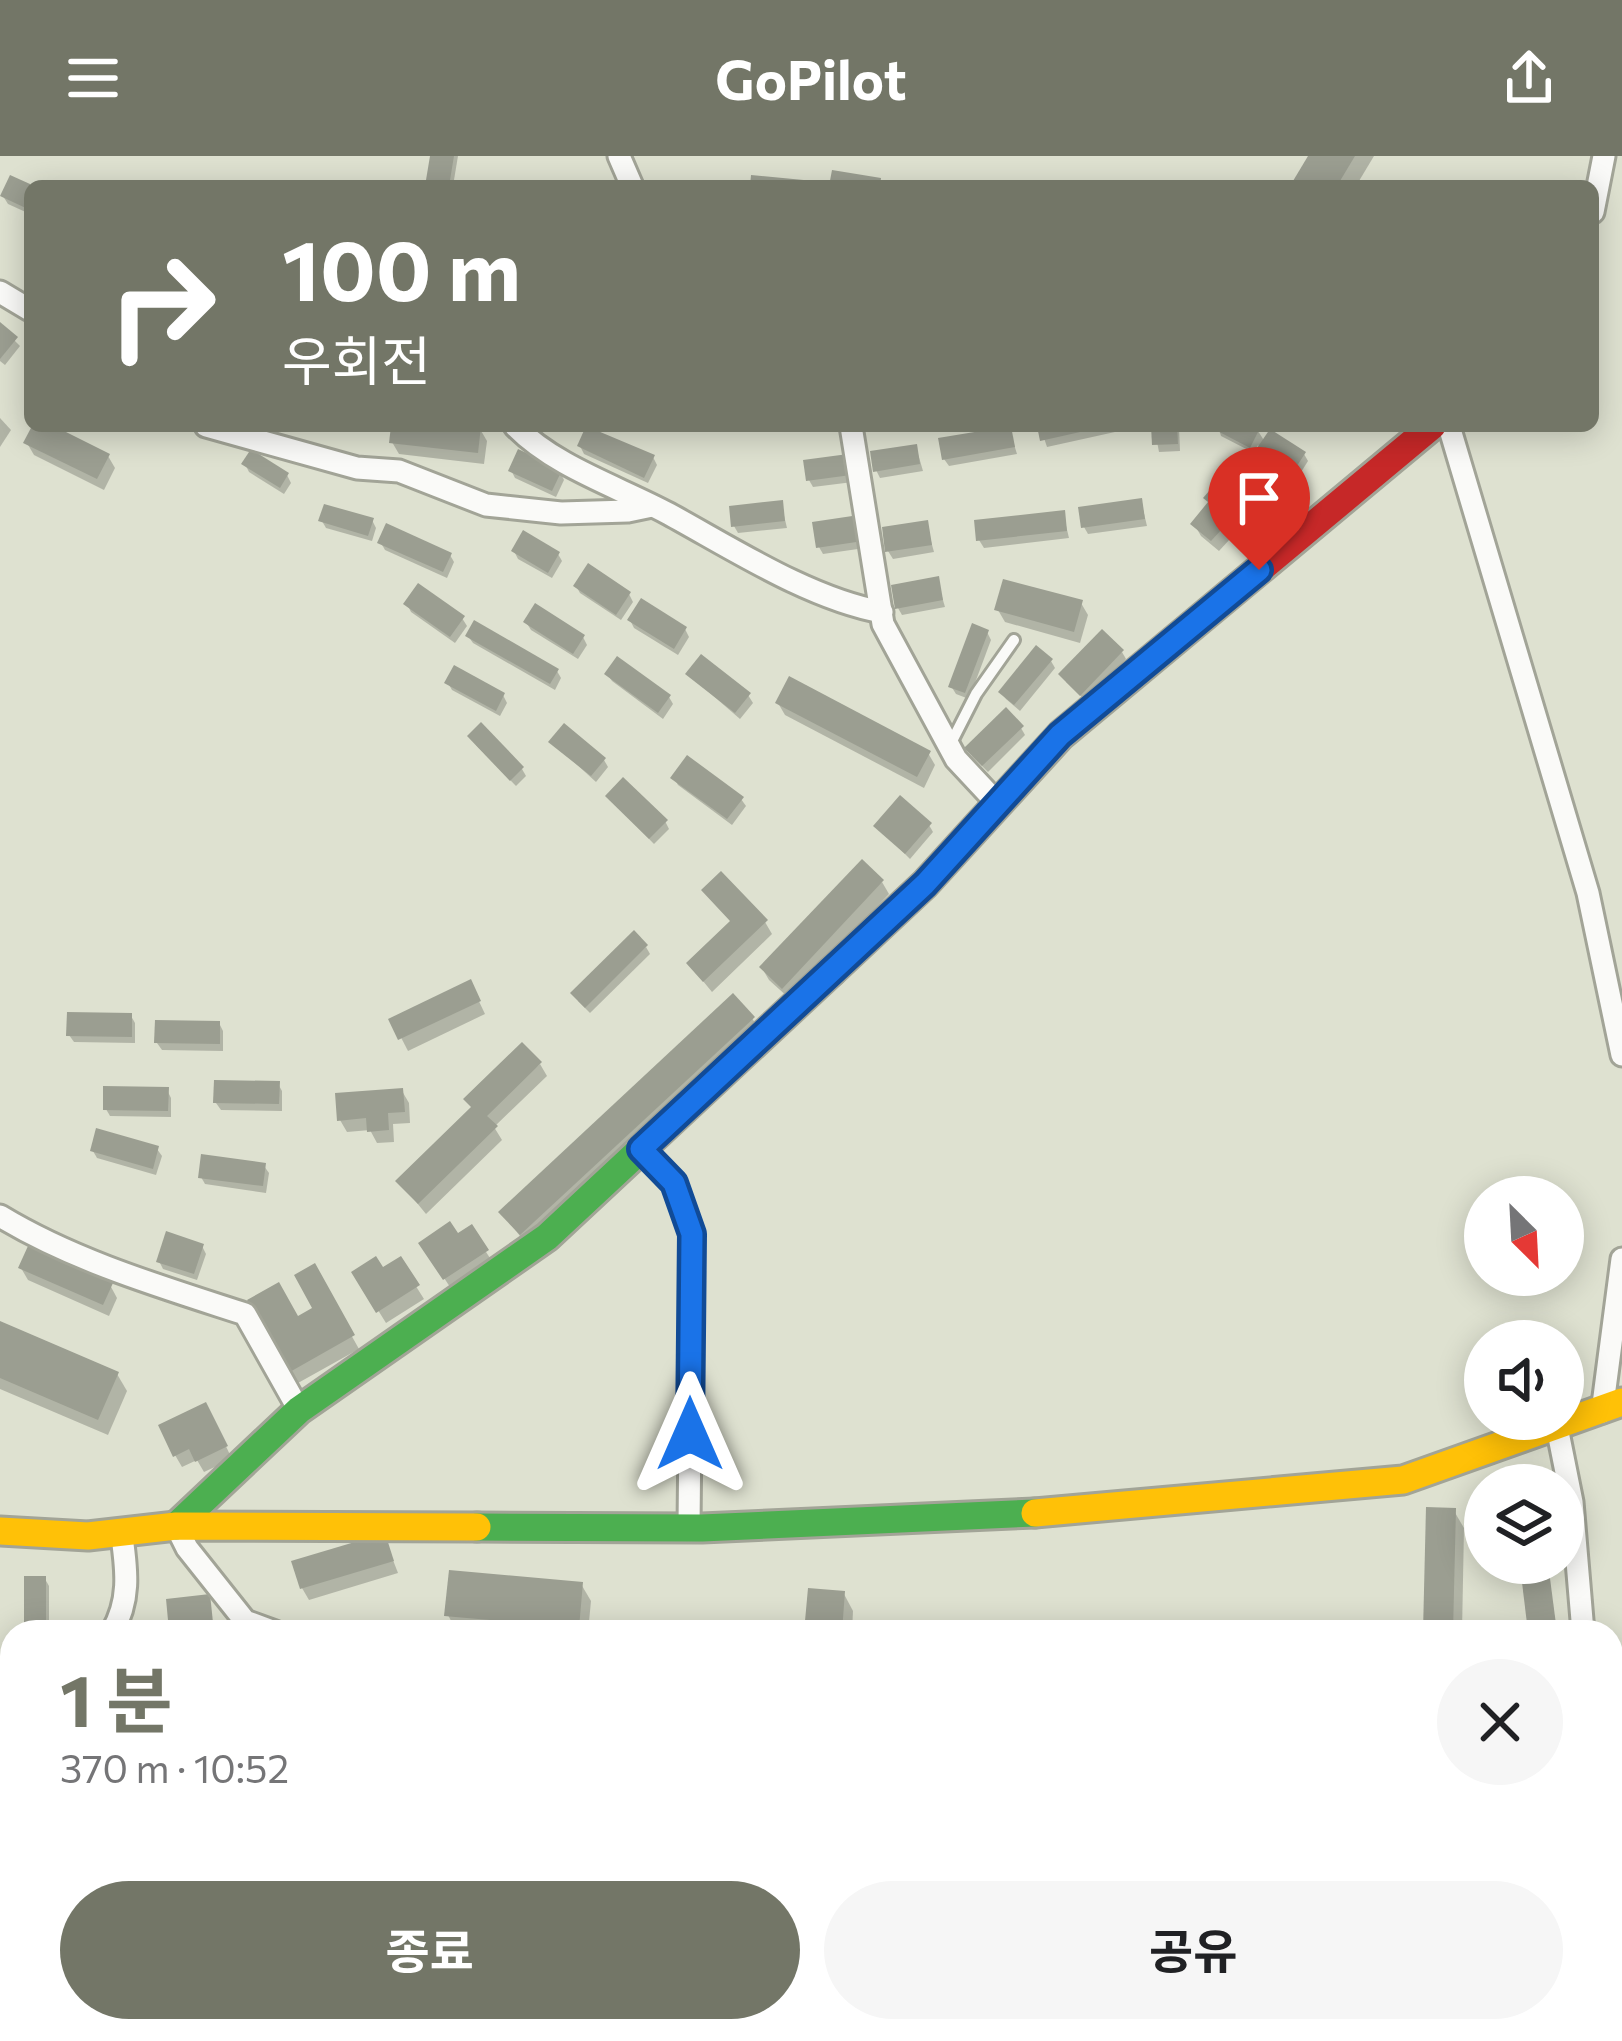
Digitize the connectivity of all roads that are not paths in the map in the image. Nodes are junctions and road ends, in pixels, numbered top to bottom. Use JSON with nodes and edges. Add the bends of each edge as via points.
{"nodes":[{"id":1,"x":228,"y":432,"type":"edge"},
{"id":2,"x":523,"y":432,"type":"edge"},
{"id":3,"x":851,"y":432,"type":"edge"},
{"id":4,"x":1425,"y":432,"type":"edge"},
{"id":5,"x":1451,"y":432,"type":"edge"},
{"id":6,"x":652,"y":506,"type":"junction"},
{"id":7,"x":882,"y":612,"type":"junction"},
{"id":8,"x":1013,"y":640,"type":"dead end"},
{"id":9,"x":949,"y":747,"type":"junction"},
{"id":10,"x":998,"y":804,"type":"junction"},
{"id":11,"x":1622,"y":1055,"type":"edge"},
{"id":12,"x":641,"y":1149,"type":"junction"},
{"id":13,"x":0,"y":1216,"type":"edge"},
{"id":14,"x":1622,"y":1259,"type":"edge"},
{"id":15,"x":1612,"y":1407,"type":"edge"},
{"id":16,"x":299,"y":1410,"type":"junction"},
{"id":17,"x":1519,"y":1440,"type":"edge"},
{"id":18,"x":1560,"y":1440,"type":"edge"},
{"id":19,"x":176,"y":1526,"type":"junction"},
{"id":20,"x":689,"y":1528,"type":"junction"},
{"id":21,"x":0,"y":1531,"type":"edge"},
{"id":22,"x":122,"y":1537,"type":"junction"},
{"id":23,"x":117,"y":1620,"type":"edge"},
{"id":24,"x":244,"y":1620,"type":"edge"},
{"id":25,"x":1582,"y":1620,"type":"edge"}],
"edges":[{"from":1,"to":6,"type":"street","via":[[357,468],[399,471],[486,505],[560,513]]},
{"from":2,"to":6,"type":"street"},
{"from":3,"to":7,"type":"street"},
{"from":4,"to":10,"type":"street","via":[[1060,735]]},
{"from":5,"to":11,"type":"street","via":[[1588,893]]},
{"from":6,"to":7,"type":"street","via":[[780,573]]},
{"from":7,"to":9,"type":"street"},
{"from":8,"to":9,"type":"lane"},
{"from":9,"to":10,"type":"street"},
{"from":10,"to":12,"type":"street","via":[[925,884]]},
{"from":12,"to":16,"type":"street","via":[[547,1237]]},
{"from":12,"to":20,"type":"street","via":[[674,1183],[692,1234]]},
{"from":13,"to":16,"type":"street","via":[[244,1314]]},
{"from":14,"to":15,"type":"street"},
{"from":16,"to":19,"type":"street"},
{"from":17,"to":20,"type":"street","via":[[1403,1480],[1092,1511]]},
{"from":18,"to":25,"type":"street"},
{"from":19,"to":20,"type":"street"},
{"from":19,"to":22,"type":"street"},
{"from":19,"to":24,"type":"street"},
{"from":21,"to":22,"type":"street"},
{"from":22,"to":23,"type":"street","via":[[126,1595]]}]}
